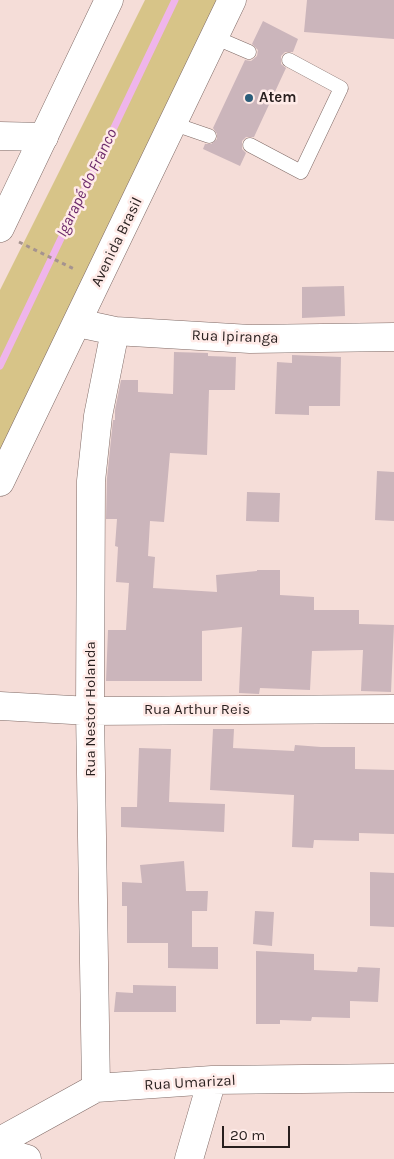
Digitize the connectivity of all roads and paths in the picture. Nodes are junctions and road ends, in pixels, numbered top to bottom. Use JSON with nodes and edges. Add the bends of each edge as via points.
{"nodes":[{"id":1,"x":109,"y":0,"type":"edge"},
{"id":2,"x":232,"y":0,"type":"edge"},
{"id":3,"x":214,"y":36,"type":"junction"},
{"id":4,"x":249,"y":52,"type":"dead end"},
{"id":5,"x":290,"y":60,"type":"dead end"},
{"id":6,"x":174,"y":124,"type":"junction"},
{"id":7,"x":0,"y":136,"type":"edge"},
{"id":8,"x":44,"y":136,"type":"junction"},
{"id":9,"x":209,"y":136,"type":"dead end"},
{"id":10,"x":250,"y":145,"type":"dead end"},
{"id":11,"x":8,"y":234,"type":"edge"},
{"id":12,"x":84,"y":274,"type":"dead end"},
{"id":13,"x":78,"y":323,"type":"junction"},
{"id":14,"x":116,"y":331,"type":"junction"},
{"id":15,"x":394,"y":337,"type":"edge"},
{"id":16,"x":0,"y":482,"type":"edge"},
{"id":17,"x":0,"y":706,"type":"edge"},
{"id":18,"x":394,"y":709,"type":"edge"},
{"id":19,"x":90,"y":711,"type":"junction"},
{"id":20,"x":394,"y":1078,"type":"edge"},
{"id":21,"x":212,"y":1080,"type":"junction"},
{"id":22,"x":96,"y":1088,"type":"junction"},
{"id":23,"x":0,"y":1141,"type":"edge"},
{"id":24,"x":0,"y":1151,"type":"edge"},
{"id":25,"x":27,"y":1159,"type":"edge"},
{"id":26,"x":189,"y":1159,"type":"edge"}],
"edges":[{"from":1,"to":8,"type":"main road"},
{"from":2,"to":3,"type":"main road","name":"Avenida Brasil"},
{"from":3,"to":4,"type":"lane"},
{"from":3,"to":6,"type":"main road","name":"Avenida Brasil"},
{"from":5,"to":10,"type":"lane","via":[[340,88],[301,172]]},
{"from":6,"to":9,"type":"lane"},
{"from":6,"to":13,"type":"main road","name":"Avenida Brasil"},
{"from":7,"to":8,"type":"main road"},
{"from":8,"to":11,"type":"main road"},
{"from":11,"to":12,"type":"path"},
{"from":13,"to":14,"type":"main road","name":"Rua Ipiranga"},
{"from":13,"to":16,"type":"main road","name":"Avenida Brasil"},
{"from":14,"to":15,"type":"main road","name":"Rua Ipiranga","via":[[250,339]]},
{"from":14,"to":19,"type":"main road","name":"Rua Nestor Holanda","via":[[98,416],[91,481]]},
{"from":17,"to":19,"type":"main road","name":"Rua Arthur Reis"},
{"from":18,"to":19,"type":"main road","name":"Rua Arthur Reis"},
{"from":19,"to":22,"type":"main road","name":"Rua Nestor Holanda"},
{"from":20,"to":21,"type":"main road","name":"Rua Umarizal"},
{"from":21,"to":22,"type":"main road","name":"Rua Umarizal"},
{"from":21,"to":26,"type":"main road"},
{"from":22,"to":23,"type":"main road","name":"Rua Umarizal"},
{"from":24,"to":25,"type":"main road"}]}
